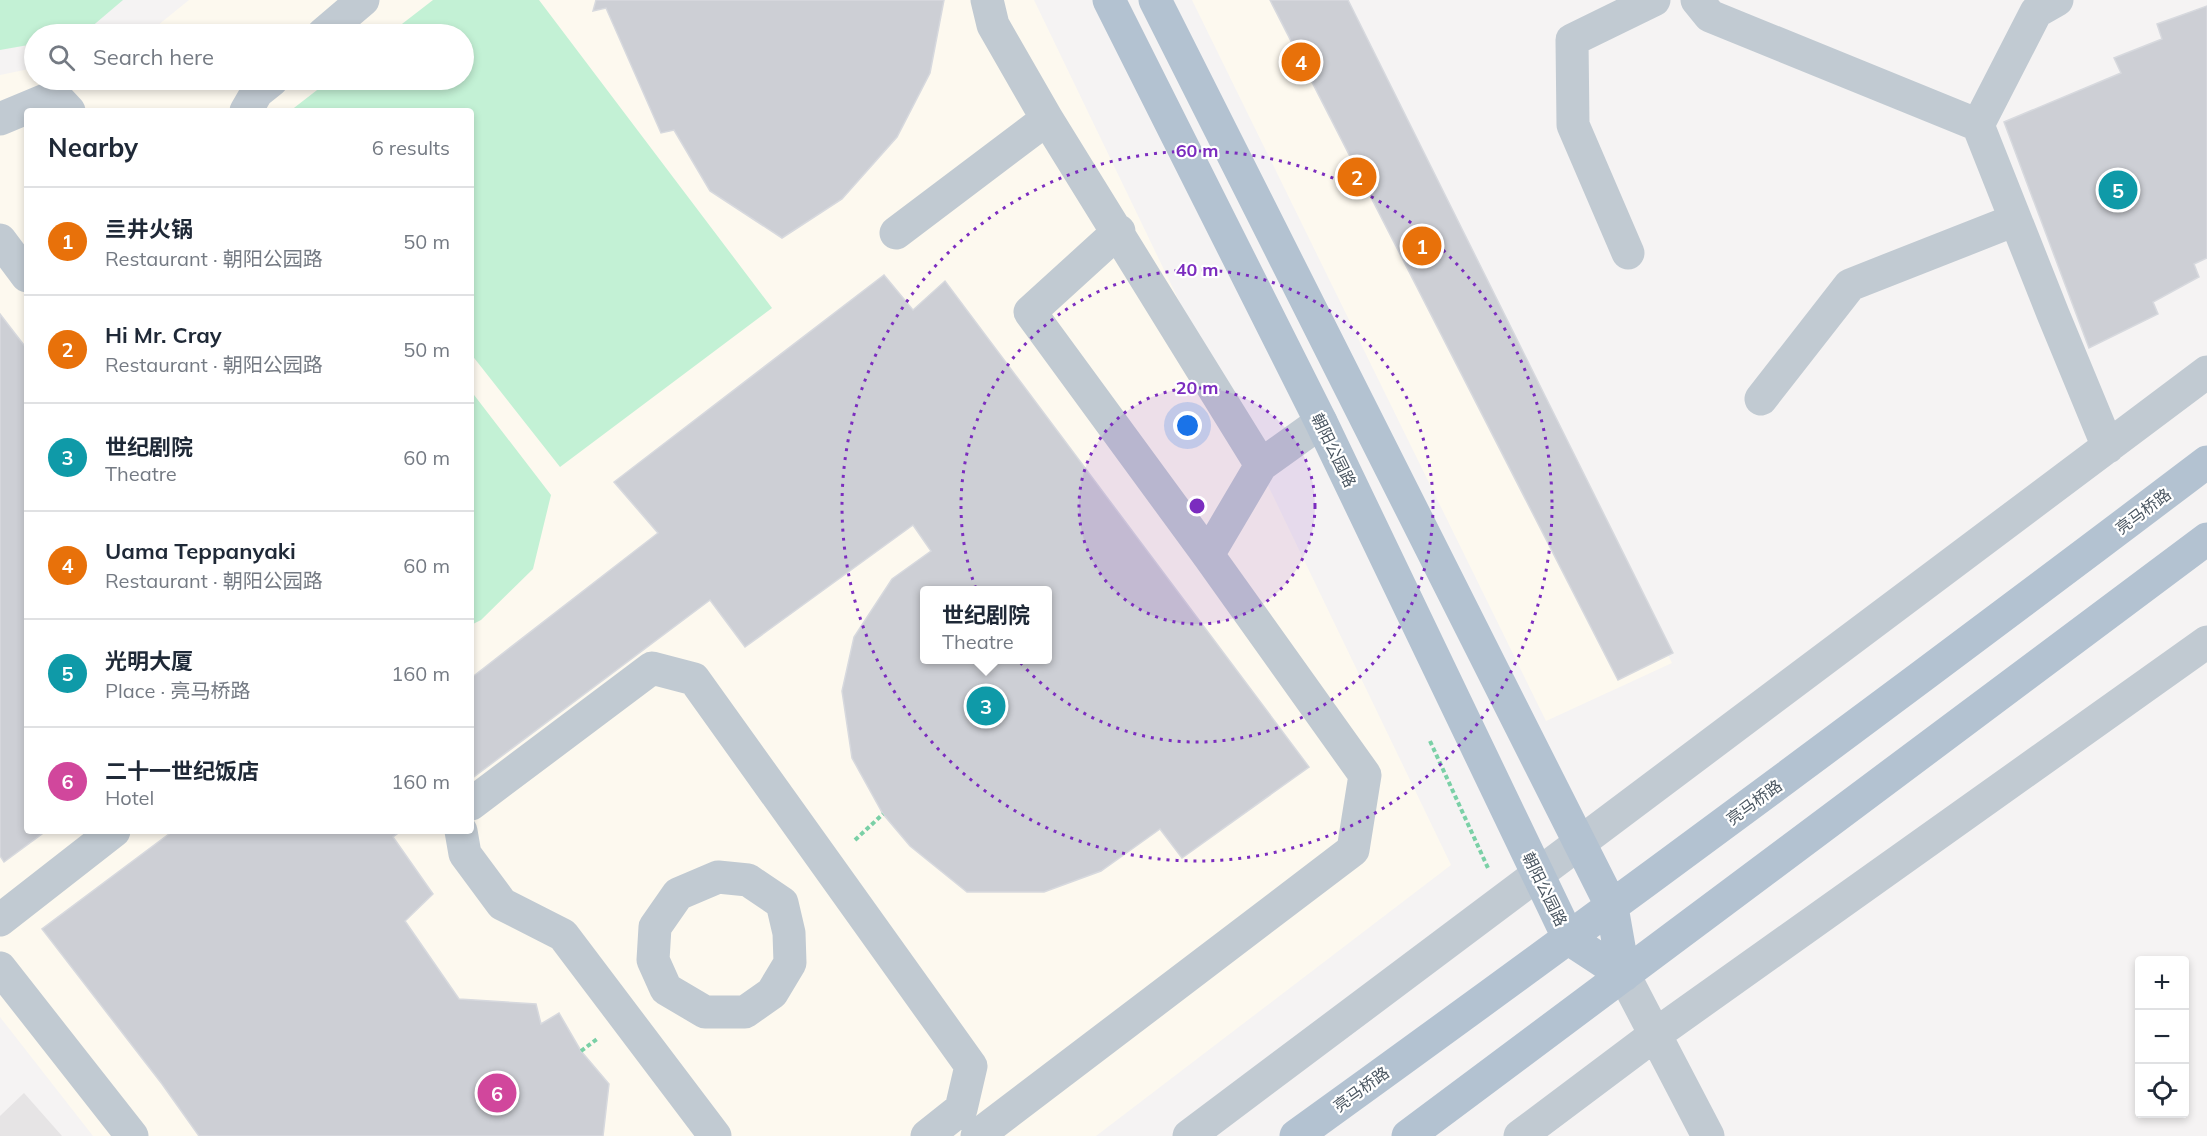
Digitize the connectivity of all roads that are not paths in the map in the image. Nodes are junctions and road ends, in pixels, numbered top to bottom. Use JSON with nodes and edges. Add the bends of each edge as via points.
{"nodes":[{"id":1,"x":363,"y":0,"type":"edge"},
{"id":2,"x":987,"y":0,"type":"edge"},
{"id":3,"x":1109,"y":0,"type":"edge"},
{"id":4,"x":1155,"y":0,"type":"edge"},
{"id":5,"x":1654,"y":0,"type":"edge"},
{"id":6,"x":1697,"y":0,"type":"edge"},
{"id":7,"x":2041,"y":4,"type":"edge"},
{"id":8,"x":335,"y":24,"type":"edge"},
{"id":9,"x":260,"y":90,"type":"edge"},
{"id":10,"x":26,"y":108,"type":"edge"},
{"id":11,"x":66,"y":108,"type":"edge"},
{"id":12,"x":248,"y":108,"type":"edge"},
{"id":13,"x":24,"y":109,"type":"edge"},
{"id":14,"x":1047,"y":118,"type":"junction"},
{"id":15,"x":0,"y":119,"type":"edge"},
{"id":16,"x":1978,"y":125,"type":"junction"},
{"id":17,"x":2015,"y":220,"type":"junction"},
{"id":18,"x":1119,"y":231,"type":"junction"},
{"id":19,"x":896,"y":233,"type":"dead end"},
{"id":20,"x":0,"y":240,"type":"edge"},
{"id":21,"x":1628,"y":253,"type":"dead end"},
{"id":22,"x":24,"y":272,"type":"edge"},
{"id":23,"x":2207,"y":372,"type":"edge"},
{"id":24,"x":1761,"y":399,"type":"dead end"},
{"id":25,"x":1321,"y":422,"type":"junction"},
{"id":26,"x":2108,"y":447,"type":"junction"},
{"id":27,"x":2207,"y":462,"type":"edge"},
{"id":28,"x":1261,"y":465,"type":"junction"},
{"id":29,"x":2207,"y":538,"type":"edge"},
{"id":30,"x":1208,"y":555,"type":"junction"},
{"id":31,"x":2207,"y":642,"type":"edge"},
{"id":32,"x":474,"y":802,"type":"edge"},
{"id":33,"x":110,"y":834,"type":"edge"},
{"id":34,"x":462,"y":834,"type":"edge"},
{"id":35,"x":1579,"y":842,"type":"junction"},
{"id":36,"x":1538,"y":874,"type":"junction"},
{"id":37,"x":1612,"y":907,"type":"junction"},
{"id":38,"x":0,"y":920,"type":"edge"},
{"id":39,"x":1569,"y":939,"type":"junction"},
{"id":40,"x":0,"y":968,"type":"edge"},
{"id":41,"x":1624,"y":975,"type":"junction"},
{"id":42,"x":705,"y":1012,"type":"joint"},
{"id":43,"x":1656,"y":1034,"type":"junction"},
{"id":44,"x":934,"y":1133,"type":"edge"},
{"id":45,"x":132,"y":1136,"type":"edge"},
{"id":46,"x":715,"y":1136,"type":"edge"},
{"id":47,"x":977,"y":1136,"type":"edge"},
{"id":48,"x":1189,"y":1136,"type":"edge"},
{"id":49,"x":1296,"y":1136,"type":"edge"},
{"id":50,"x":1408,"y":1136,"type":"edge"},
{"id":51,"x":1520,"y":1136,"type":"edge"},
{"id":52,"x":1708,"y":1136,"type":"edge"}],
"edges":[{"from":1,"to":8,"type":"street"},
{"from":2,"to":14,"type":"street","via":[[993,25]]},
{"from":3,"to":25,"type":"main road","name":"朝阳公园路"},
{"from":4,"to":35,"type":"main road"},
{"from":5,"to":21,"type":"street","via":[[1572,40],[1573,125]]},
{"from":6,"to":16,"type":"street","via":[[1710,16]]},
{"from":7,"to":16,"type":"street"},
{"from":9,"to":12,"type":"street"},
{"from":10,"to":11,"type":"street","via":[[55,96]]},
{"from":13,"to":15,"type":"street"},
{"from":14,"to":18,"type":"street"},
{"from":14,"to":19,"type":"street"},
{"from":16,"to":17,"type":"street"},
{"from":17,"to":24,"type":"street","via":[[1850,285]]},
{"from":17,"to":26,"type":"street"},
{"from":18,"to":28,"type":"street"},
{"from":18,"to":30,"type":"street","via":[[1030,312]]},
{"from":20,"to":22,"type":"street"},
{"from":23,"to":26,"type":"street"},
{"from":25,"to":28,"type":"street"},
{"from":25,"to":36,"type":"main road","name":"朝阳公园路"},
{"from":26,"to":35,"type":"street"},
{"from":27,"to":37,"type":"main road","name":"亮马桥路"},
{"from":28,"to":30,"type":"street"},
{"from":29,"to":41,"type":"main road"},
{"from":30,"to":47,"type":"street","via":[[1365,775],[1353,850]]},
{"from":31,"to":43,"type":"street"},
{"from":32,"to":44,"type":"street","via":[[652,668],[694,680],[971,1066],[961,1109]]},
{"from":33,"to":38,"type":"street"},
{"from":34,"to":46,"type":"street","via":[[465,854],[502,904],[562,935]]},
{"from":35,"to":36,"type":"street"},
{"from":35,"to":37,"type":"main road"},
{"from":36,"to":39,"type":"main road","name":"朝阳公园路"},
{"from":36,"to":48,"type":"street"},
{"from":37,"to":39,"type":"main road","name":"亮马桥路"},
{"from":37,"to":41,"type":"main road"},
{"from":39,"to":41,"type":"main road","name":"朝阳公园路"},
{"from":39,"to":49,"type":"main road","name":"亮马桥路"},
{"from":40,"to":45,"type":"street"},
{"from":41,"to":43,"type":"street"},
{"from":41,"to":50,"type":"main road"},
{"from":42,"to":42,"type":"street","via":[[745,1012],[772,993],[790,963],[782,903],[748,880],[718,877],[678,894],[656,927],[653,960],[666,989]]},
{"from":43,"to":51,"type":"street"},
{"from":43,"to":52,"type":"street"}]}
